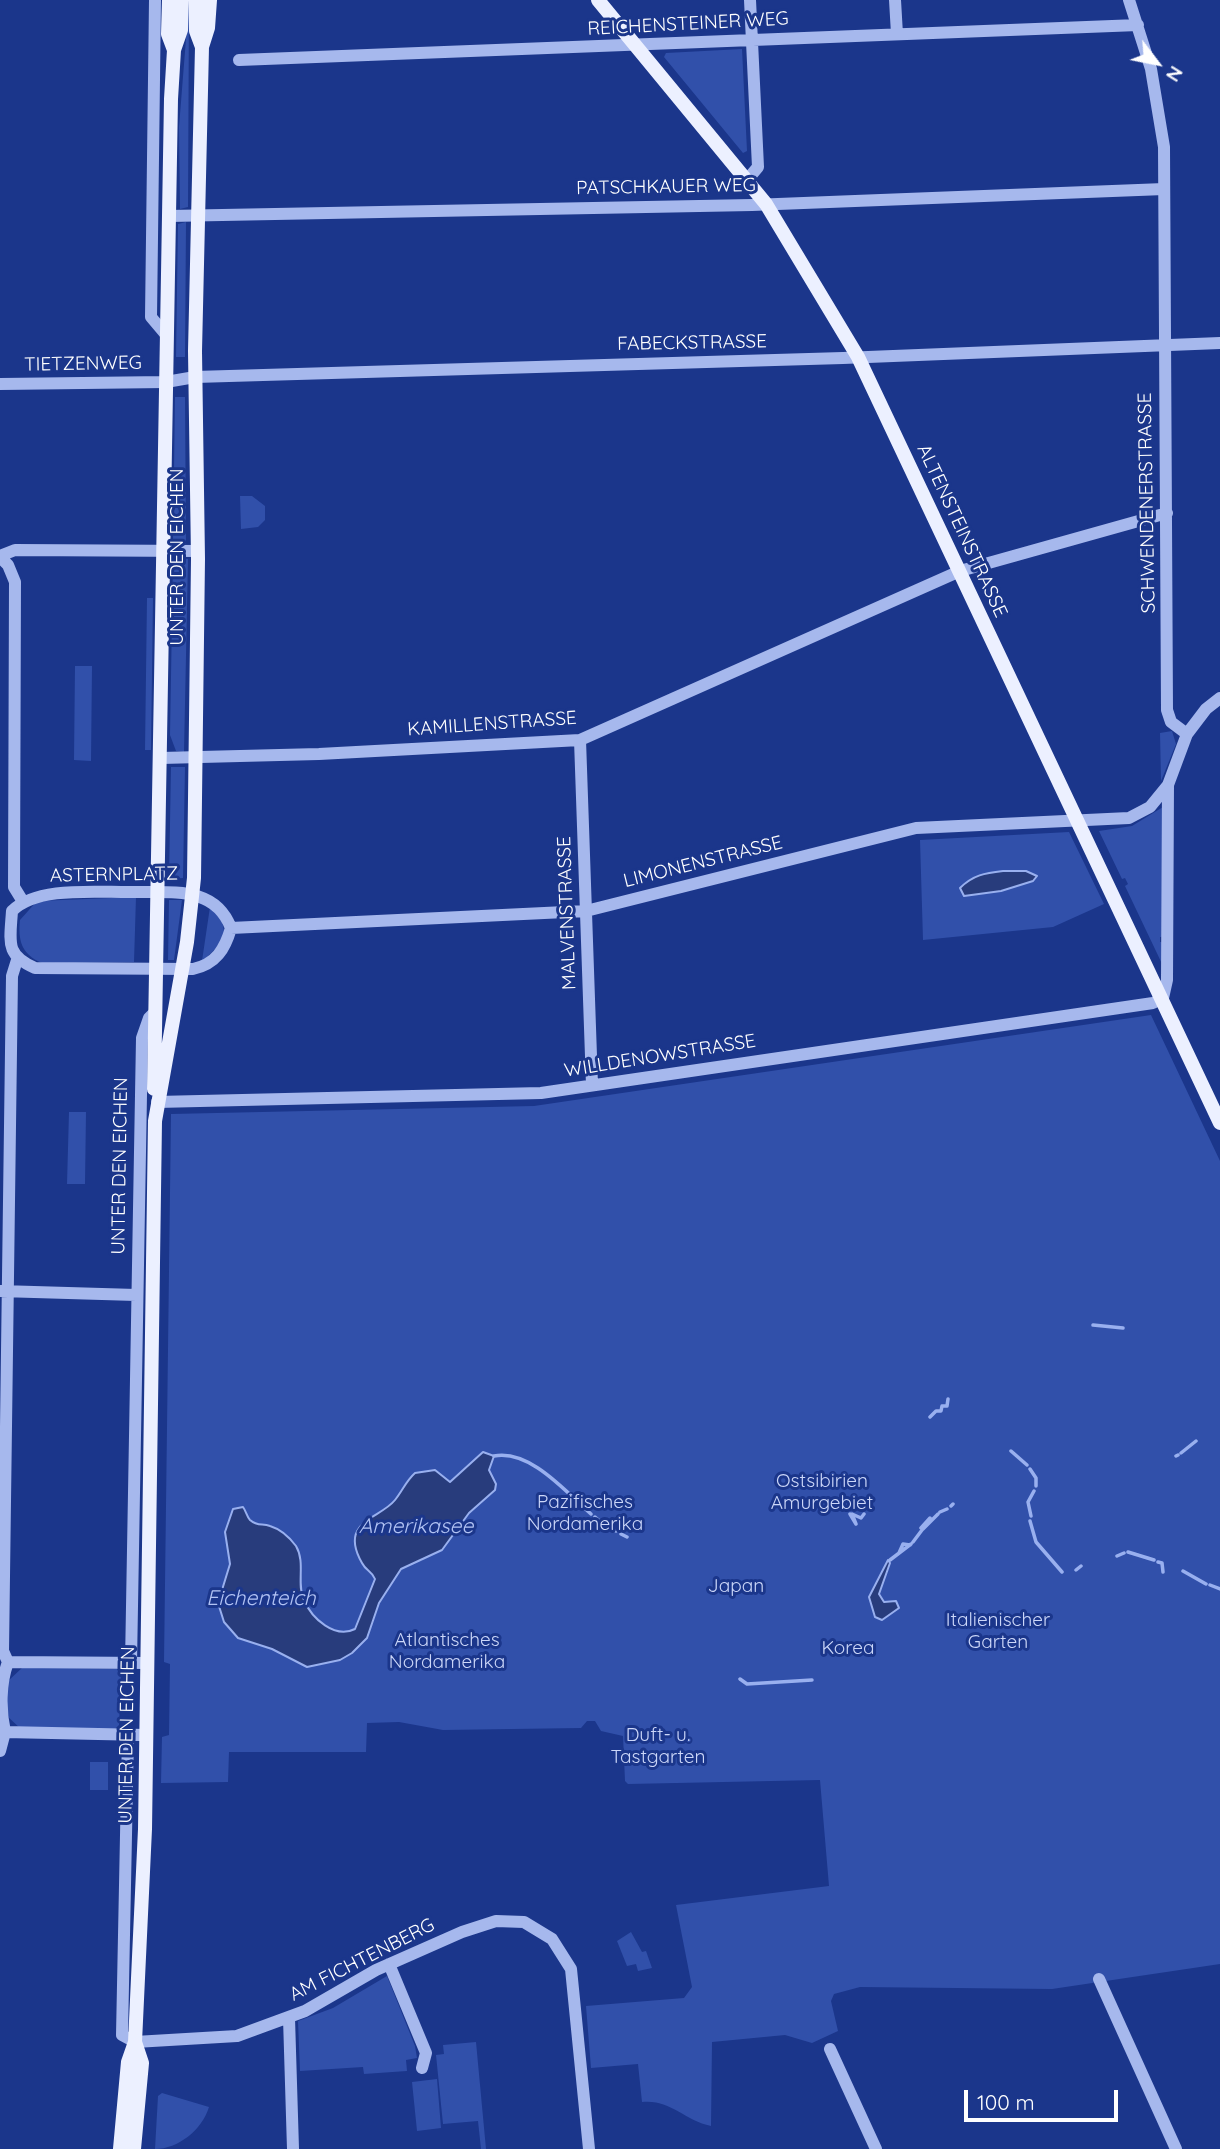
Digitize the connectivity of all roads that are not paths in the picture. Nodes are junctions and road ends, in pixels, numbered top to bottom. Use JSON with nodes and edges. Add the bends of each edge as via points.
{"nodes":[{"id":1,"x":155,"y":0,"type":"edge"},
{"id":2,"x":169,"y":0,"type":"edge"},
{"id":3,"x":182,"y":0,"type":"edge"},
{"id":4,"x":196,"y":0,"type":"edge"},
{"id":5,"x":210,"y":0,"type":"edge"},
{"id":6,"x":598,"y":0,"type":"edge"},
{"id":7,"x":750,"y":0,"type":"edge"},
{"id":8,"x":895,"y":0,"type":"edge"},
{"id":9,"x":1129,"y":0,"type":"edge"},
{"id":10,"x":1138,"y":24,"type":"junction"},
{"id":11,"x":897,"y":34,"type":"junction"},
{"id":12,"x":751,"y":40,"type":"junction"},
{"id":13,"x":636,"y":46,"type":"junction"},
{"id":14,"x":202,"y":47,"type":"junction"},
{"id":15,"x":174,"y":50,"type":"junction"},
{"id":16,"x":239,"y":61,"type":"dead end"},
{"id":17,"x":747,"y":180,"type":"junction"},
{"id":18,"x":1164,"y":189,"type":"junction"},
{"id":19,"x":766,"y":204,"type":"junction"},
{"id":20,"x":169,"y":215,"type":"junction"},
{"id":21,"x":198,"y":215,"type":"junction"},
{"id":22,"x":167,"y":336,"type":"junction"},
{"id":23,"x":1220,"y":343,"type":"edge"},
{"id":24,"x":1164,"y":345,"type":"junction"},
{"id":25,"x":858,"y":358,"type":"junction"},
{"id":26,"x":195,"y":377,"type":"junction"},
{"id":27,"x":166,"y":382,"type":"junction"},
{"id":28,"x":0,"y":384,"type":"edge"},
{"id":29,"x":1167,"y":513,"type":"junction"},
{"id":30,"x":164,"y":551,"type":"junction"},
{"id":31,"x":198,"y":551,"type":"junction"},
{"id":32,"x":0,"y":557,"type":"edge"},
{"id":33,"x":960,"y":571,"type":"junction"},
{"id":34,"x":1220,"y":698,"type":"edge"},
{"id":35,"x":1187,"y":734,"type":"junction"},
{"id":36,"x":580,"y":740,"type":"junction"},
{"id":37,"x":160,"y":758,"type":"junction"},
{"id":38,"x":196,"y":758,"type":"junction"},
{"id":39,"x":1168,"y":785,"type":"junction"},
{"id":40,"x":1079,"y":821,"type":"junction"},
{"id":41,"x":159,"y":892,"type":"junction"},
{"id":42,"x":192,"y":894,"type":"junction"},
{"id":43,"x":22,"y":900,"type":"junction"},
{"id":44,"x":586,"y":911,"type":"junction"},
{"id":45,"x":231,"y":928,"type":"junction"},
{"id":46,"x":5,"y":932,"type":"edge"},
{"id":47,"x":17,"y":960,"type":"junction"},
{"id":48,"x":157,"y":968,"type":"junction"},
{"id":49,"x":182,"y":969,"type":"junction"},
{"id":50,"x":1163,"y":998,"type":"junction"},
{"id":51,"x":156,"y":1011,"type":"junction"},
{"id":52,"x":592,"y":1086,"type":"junction"},
{"id":53,"x":156,"y":1107,"type":"junction"},
{"id":54,"x":1220,"y":1123,"type":"edge"},
{"id":55,"x":3,"y":1291,"type":"edge"},
{"id":56,"x":136,"y":1295,"type":"junction"},
{"id":57,"x":8,"y":1662,"type":"junction"},
{"id":58,"x":131,"y":1663,"type":"junction"},
{"id":59,"x":147,"y":1663,"type":"junction"},
{"id":60,"x":1,"y":1699,"type":"edge"},
{"id":61,"x":5,"y":1732,"type":"junction"},
{"id":62,"x":128,"y":1735,"type":"junction"},
{"id":63,"x":145,"y":1735,"type":"junction"},
{"id":64,"x":0,"y":1751,"type":"edge"},
{"id":65,"x":389,"y":1964,"type":"junction"},
{"id":66,"x":1099,"y":1979,"type":"dead end"},
{"id":67,"x":289,"y":2018,"type":"junction"},
{"id":68,"x":135,"y":2042,"type":"junction"},
{"id":69,"x":830,"y":2049,"type":"dead end"},
{"id":70,"x":422,"y":2068,"type":"dead end"},
{"id":71,"x":120,"y":2149,"type":"edge"},
{"id":72,"x":134,"y":2149,"type":"edge"},
{"id":73,"x":293,"y":2149,"type":"edge"},
{"id":74,"x":589,"y":2149,"type":"edge"},
{"id":75,"x":876,"y":2149,"type":"edge"},
{"id":76,"x":1176,"y":2149,"type":"edge"}],
"edges":[{"from":1,"to":22,"type":"street","name":"UNTER DEN EICHEN","via":[[151,317]]},
{"from":2,"to":15,"type":"main road","via":[[168,34]]},
{"from":3,"to":15,"type":"main road","name":"UNTER DEN EICHEN","via":[[181,30]]},
{"from":4,"to":14,"type":"main road","name":"UNTER DEN EICHEN","via":[[196,31]]},
{"from":5,"to":14,"type":"main road"},
{"from":6,"to":13,"type":"main road","name":"ALTENSTEINSTRASSE"},
{"from":7,"to":12,"type":"street"},
{"from":8,"to":11,"type":"street"},
{"from":9,"to":10,"type":"street","name":"SCHWENDENERSTRASSE"},
{"from":10,"to":11,"type":"street","name":"REICHENSTEINER WEG"},
{"from":10,"to":18,"type":"street","name":"SCHWENDENERSTRASSE","via":[[1159,108]]},
{"from":11,"to":12,"type":"street","name":"REICHENSTEINER WEG"},
{"from":12,"to":13,"type":"street","name":"REICHENSTEINER WEG"},
{"from":12,"to":17,"type":"street","via":[[758,167]]},
{"from":13,"to":16,"type":"street","name":"REICHENSTEINER WEG"},
{"from":13,"to":17,"type":"main road","name":"ALTENSTEINSTRASSE"},
{"from":14,"to":21,"type":"main road","name":"UNTER DEN EICHEN"},
{"from":15,"to":20,"type":"main road","name":"UNTER DEN EICHEN"},
{"from":17,"to":19,"type":"main road","name":"ALTENSTEINSTRASSE"},
{"from":18,"to":19,"type":"street","name":"PATSCHKAUER WEG"},
{"from":18,"to":24,"type":"street","name":"SCHWENDENERSTRASSE"},
{"from":19,"to":21,"type":"street","name":"PATSCHKAUER WEG"},
{"from":19,"to":25,"type":"main road","name":"ALTENSTEINSTRASSE"},
{"from":20,"to":21,"type":"street","name":"PATSCHKAUER WEG"},
{"from":20,"to":22,"type":"main road","name":"UNTER DEN EICHEN"},
{"from":21,"to":26,"type":"main road","name":"UNTER DEN EICHEN"},
{"from":22,"to":27,"type":"main road","name":"UNTER DEN EICHEN"},
{"from":23,"to":24,"type":"street","name":"FABECKSTRASSE"},
{"from":24,"to":25,"type":"street","name":"FABECKSTRASSE"},
{"from":24,"to":29,"type":"street","name":"SCHWENDENERSTRASSE"},
{"from":25,"to":26,"type":"street","name":"FABECKSTRASSE"},
{"from":25,"to":33,"type":"main road","name":"ALTENSTEINSTRASSE"},
{"from":26,"to":27,"type":"street","name":"FABECKSTRASSE"},
{"from":26,"to":31,"type":"main road","name":"UNTER DEN EICHEN"},
{"from":27,"to":28,"type":"street","name":"TIETZENWEG"},
{"from":27,"to":30,"type":"main road","name":"UNTER DEN EICHEN"},
{"from":29,"to":33,"type":"street","name":"KAMILLENSTRASSE"},
{"from":29,"to":35,"type":"street","name":"SCHWENDENERSTRASSE","via":[[1167,710],[1171,722]]},
{"from":30,"to":31,"type":"street"},
{"from":30,"to":32,"type":"street","via":[[15,550]]},
{"from":30,"to":37,"type":"main road","name":"UNTER DEN EICHEN"},
{"from":31,"to":38,"type":"main road","name":"UNTER DEN EICHEN"},
{"from":32,"to":43,"type":"street","via":[[15,583],[14,887]]},
{"from":33,"to":36,"type":"street","name":"KAMILLENSTRASSE"},
{"from":33,"to":40,"type":"main road","name":"ALTENSTEINSTRASSE"},
{"from":34,"to":35,"type":"street"},
{"from":35,"to":39,"type":"street"},
{"from":36,"to":38,"type":"street","name":"KAMILLENSTRASSE"},
{"from":36,"to":44,"type":"street","name":"MALVENSTRASSE"},
{"from":37,"to":38,"type":"street","name":"KAMILLENSTRASSE"},
{"from":37,"to":41,"type":"main road","name":"UNTER DEN EICHEN"},
{"from":38,"to":42,"type":"main road","name":"UNTER DEN EICHEN"},
{"from":39,"to":40,"type":"street","name":"LIMONENSTRASSE","via":[[1150,807],[1129,818]]},
{"from":39,"to":50,"type":"street"},
{"from":40,"to":44,"type":"street","name":"LIMONENSTRASSE","via":[[916,828]]},
{"from":40,"to":50,"type":"main road","name":"ALTENSTEINSTRASSE"},
{"from":41,"to":42,"type":"street","name":"ASTERNPLATZ"},
{"from":41,"to":43,"type":"street","name":"ASTERNPLATZ","via":[[43,894]]},
{"from":41,"to":48,"type":"main road","name":"UNTER DEN EICHEN"},
{"from":42,"to":45,"type":"street","name":"ASTERNPLATZ","via":[[213,903]]},
{"from":42,"to":49,"type":"main road","name":"UNTER DEN EICHEN"},
{"from":43,"to":46,"type":"street","via":[[12,911]]},
{"from":44,"to":45,"type":"street","name":"LIMONENSTRASSE"},
{"from":44,"to":52,"type":"street","name":"MALVENSTRASSE"},
{"from":45,"to":49,"type":"street","via":[[216,958],[201,967]]},
{"from":46,"to":47,"type":"street"},
{"from":47,"to":48,"type":"street","via":[[35,968]]},
{"from":47,"to":55,"type":"street","via":[[12,976]]},
{"from":48,"to":49,"type":"street"},
{"from":48,"to":51,"type":"main road","name":"UNTER DEN EICHEN"},
{"from":49,"to":53,"type":"main road","name":"UNTER DEN EICHEN"},
{"from":50,"to":52,"type":"street","name":"WILLDENOWSTRASSE"},
{"from":50,"to":54,"type":"main road","name":"ALTENSTEINSTRASSE"},
{"from":51,"to":53,"type":"main road","name":"UNTER DEN EICHEN","via":[[152,1070]]},
{"from":51,"to":56,"type":"street","name":"UNTER DEN EICHEN","via":[[142,1038]]},
{"from":52,"to":53,"type":"street","name":"WILLDENOWSTRASSE","via":[[541,1093]]},
{"from":53,"to":59,"type":"main road","name":"UNTER DEN EICHEN"},
{"from":55,"to":56,"type":"street"},
{"from":55,"to":57,"type":"street","via":[[2,1606],[3,1651]]},
{"from":56,"to":58,"type":"street","name":"UNTER DEN EICHEN"},
{"from":57,"to":58,"type":"street"},
{"from":57,"to":60,"type":"street"},
{"from":58,"to":59,"type":"street"},
{"from":59,"to":63,"type":"main road","name":"UNTER DEN EICHEN"},
{"from":60,"to":61,"type":"street"},
{"from":61,"to":62,"type":"street"},
{"from":61,"to":64,"type":"street"},
{"from":62,"to":63,"type":"street"},
{"from":62,"to":68,"type":"street","name":"UNTER DEN EICHEN","via":[[122,2035]]},
{"from":63,"to":68,"type":"main road","name":"UNTER DEN EICHEN"},
{"from":65,"to":67,"type":"street","name":"AM FICHTENBERG"},
{"from":65,"to":70,"type":"street","via":[[426,2053]]},
{"from":65,"to":74,"type":"street","name":"AM FICHTENBERG","via":[[496,1921],[528,1923],[552,1939],[564,1954],[575,1983]]},
{"from":66,"to":76,"type":"street"},
{"from":67,"to":68,"type":"street","name":"AM FICHTENBERG","via":[[237,2036]]},
{"from":67,"to":73,"type":"street"},
{"from":68,"to":71,"type":"main road","via":[[128,2062]]},
{"from":68,"to":72,"type":"main road","via":[[142,2063]]},
{"from":69,"to":75,"type":"street"}]}
